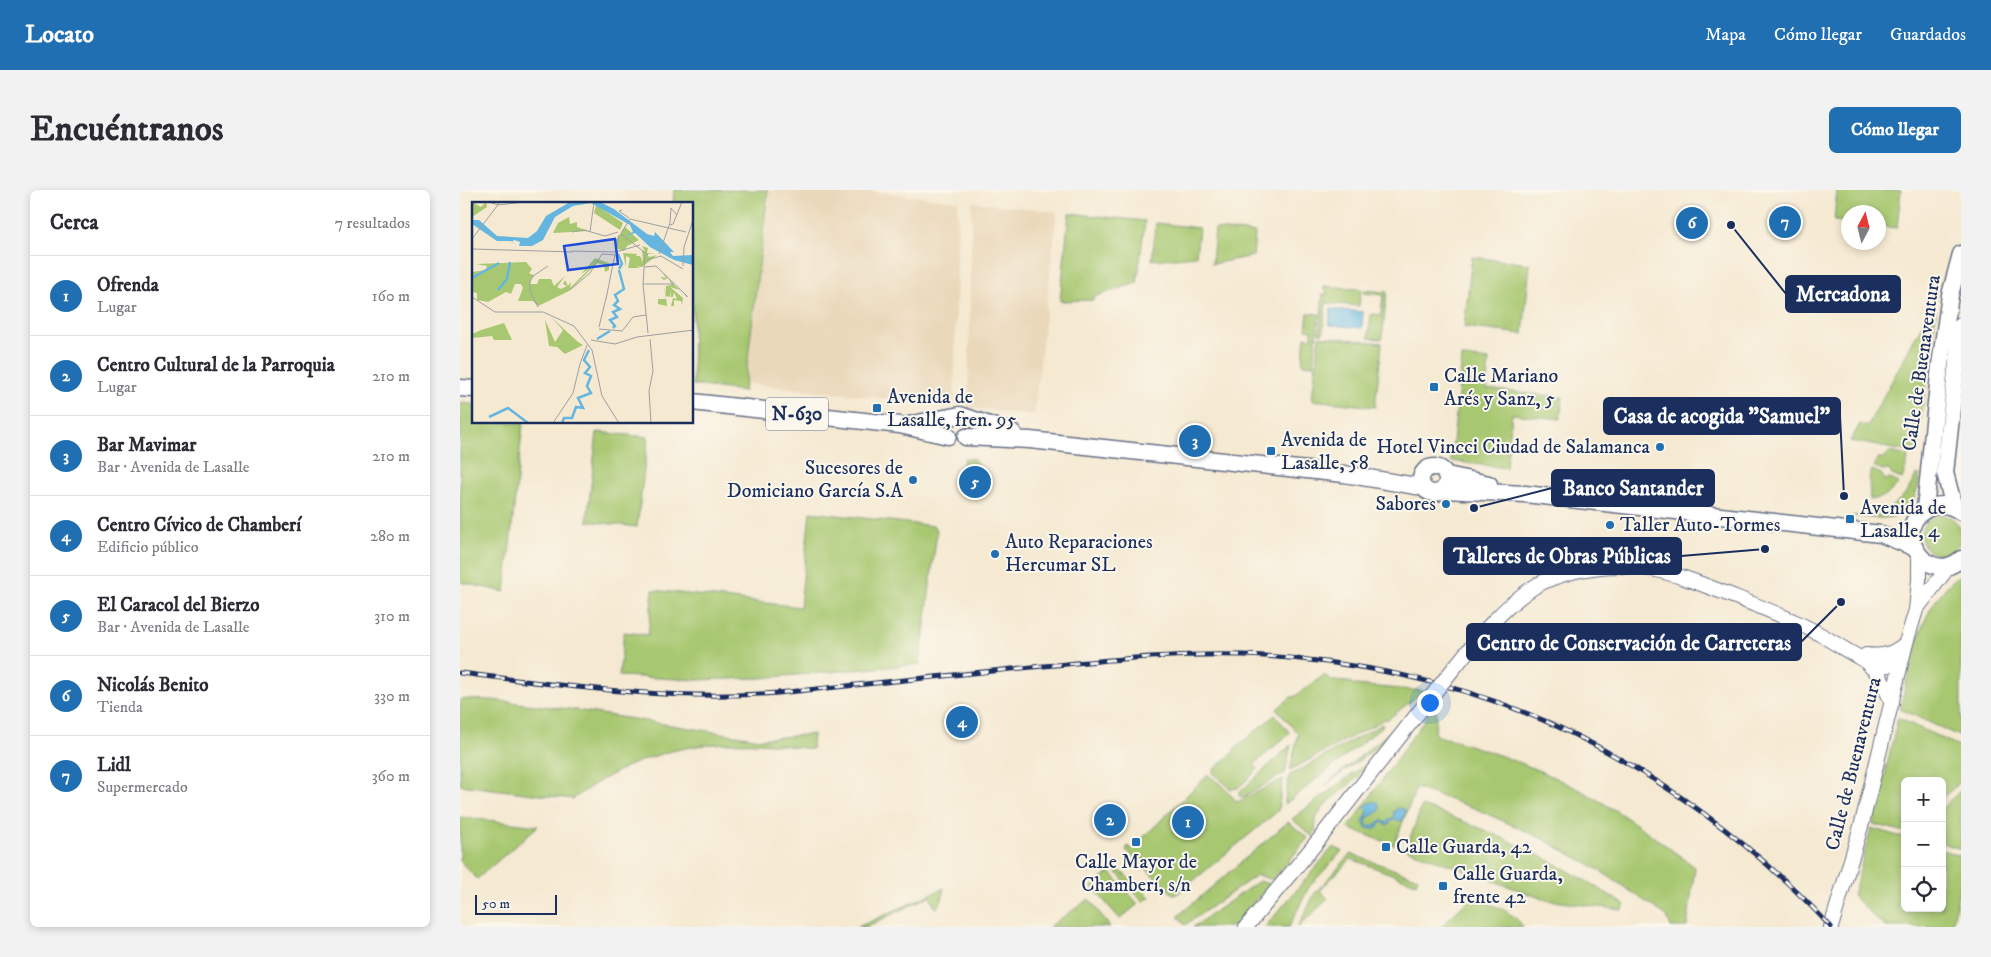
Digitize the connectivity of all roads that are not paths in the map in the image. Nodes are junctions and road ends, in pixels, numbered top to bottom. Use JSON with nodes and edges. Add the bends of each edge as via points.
{"nodes":[{"id":1,"x":1961,"y":254,"type":"edge"},
{"id":2,"x":1961,"y":326,"type":"edge"},
{"id":3,"x":694,"y":403,"type":"edge"},
{"id":4,"x":949,"y":418,"type":"junction"},
{"id":5,"x":966,"y":418,"type":"junction"},
{"id":6,"x":900,"y":426,"type":"junction"},
{"id":7,"x":948,"y":436,"type":"junction"},
{"id":8,"x":966,"y":437,"type":"junction"},
{"id":9,"x":1030,"y":440,"type":"junction"},
{"id":10,"x":1423,"y":479,"type":"junction"},
{"id":11,"x":1445,"y":482,"type":"junction"},
{"id":12,"x":1925,"y":509,"type":"junction"},
{"id":13,"x":1958,"y":509,"type":"edge"},
{"id":14,"x":1914,"y":522,"type":"junction"},
{"id":15,"x":1881,"y":534,"type":"junction"},
{"id":16,"x":1916,"y":552,"type":"junction"},
{"id":17,"x":1958,"y":562,"type":"edge"},
{"id":18,"x":1916,"y":610,"type":"junction"},
{"id":19,"x":1905,"y":649,"type":"junction"},
{"id":20,"x":1852,"y":652,"type":"junction"},
{"id":21,"x":1866,"y":661,"type":"junction"},
{"id":22,"x":1892,"y":703,"type":"junction"},
{"id":23,"x":1246,"y":927,"type":"edge"},
{"id":24,"x":1831,"y":927,"type":"edge"}],
"edges":[{"from":1,"to":12,"type":"highway","name":"Calle de Buenaventura","via":[[1950,295],[1940,365]]},
{"from":2,"to":13,"type":"highway","name":"Calle de Buenaventura","via":[[1945,473]]},
{"from":3,"to":6,"type":"highway","number":"N-630"},
{"from":4,"to":5,"type":"highway","number":"N-630","via":[[960,415]]},
{"from":4,"to":6,"type":"highway","number":"N-630"},
{"from":4,"to":7,"type":"highway","via":[[944,427]]},
{"from":5,"to":8,"type":"highway","via":[[970,431]]},
{"from":5,"to":9,"type":"highway","number":"N-630"},
{"from":6,"to":7,"type":"highway","number":"N-630"},
{"from":7,"to":8,"type":"highway","number":"N-630","via":[[956,440]]},
{"from":8,"to":9,"type":"highway","number":"N-630"},
{"from":9,"to":10,"type":"highway","number":"N-630","via":[[1344,474]]},
{"from":10,"to":11,"type":"highway","number":"N-630","via":[[1432,494],[1438,494]]},
{"from":10,"to":11,"type":"highway","number":"N-630","via":[[1429,468],[1436,467],[1442,470]]},
{"from":11,"to":15,"type":"highway","number":"N-630"},
{"from":12,"to":13,"type":"highway","via":[[1939,504]]},
{"from":12,"to":14,"type":"highway","number":"N-630"},
{"from":14,"to":15,"type":"highway","number":"N-630"},
{"from":14,"to":16,"type":"highway","via":[[1911,534]]},
{"from":15,"to":16,"type":"highway","number":"N-630"},
{"from":16,"to":17,"type":"highway","number":"N-630","via":[[1933,565]]},
{"from":16,"to":18,"type":"main road","name":"Calle de Buenaventura","via":[[1919,580]]},
{"from":17,"to":18,"type":"main road","name":"Calle de Buenaventura"},
{"from":18,"to":19,"type":"main road","name":"Calle de Buenaventura"},
{"from":19,"to":20,"type":"main road","via":[[1887,655],[1868,656]]},
{"from":19,"to":21,"type":"main road","via":[[1896,662],[1888,666]]},
{"from":19,"to":22,"type":"main road","name":"Calle de Buenaventura"},
{"from":20,"to":21,"type":"main road"},
{"from":20,"to":23,"type":"main road","bridge":true,"via":[[1771,611],[1683,577],[1649,568],[1594,567],[1538,584],[1509,605],[1485,629]]},
{"from":21,"to":22,"type":"main road","via":[[1880,676]]},
{"from":22,"to":24,"type":"main road","name":"Calle de Buenaventura","via":[[1862,824]]}]}
